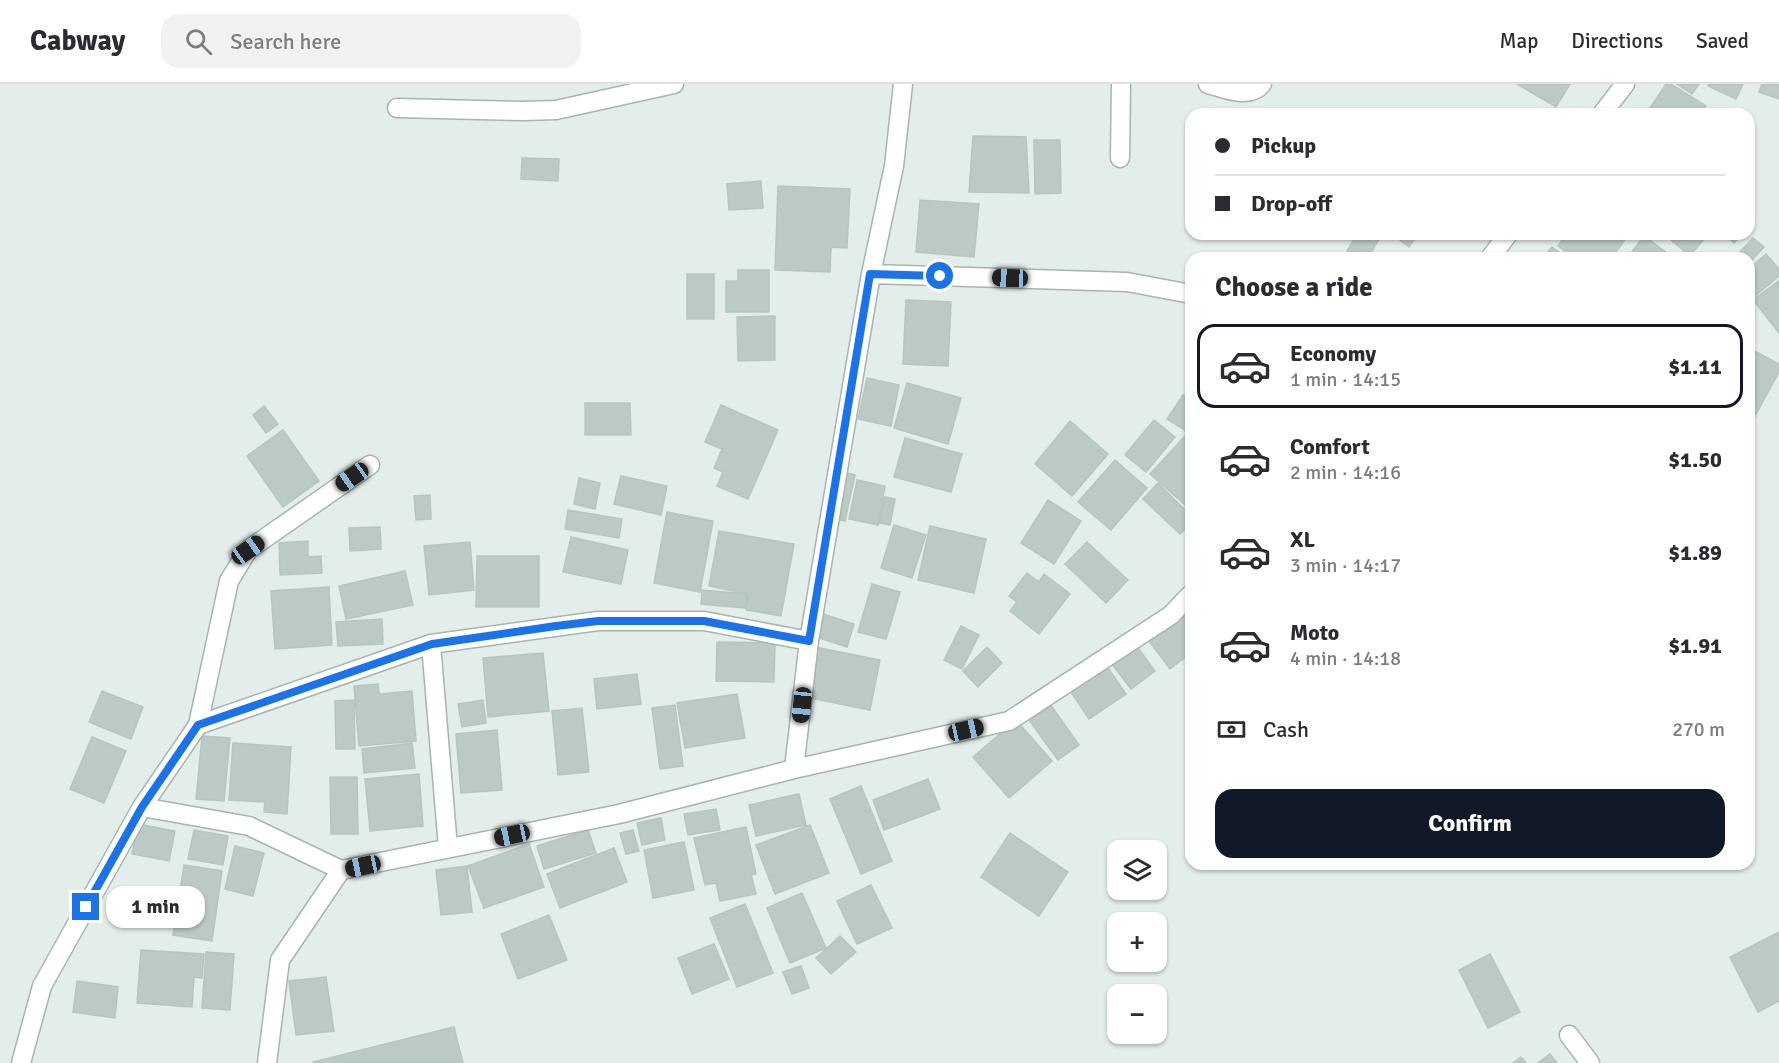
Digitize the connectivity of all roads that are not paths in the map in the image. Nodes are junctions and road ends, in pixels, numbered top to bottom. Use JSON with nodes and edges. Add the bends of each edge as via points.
{"nodes":[{"id":1,"x":675,"y":84,"type":"edge"},
{"id":2,"x":903,"y":84,"type":"edge"},
{"id":3,"x":1121,"y":84,"type":"edge"},
{"id":4,"x":1208,"y":84,"type":"edge"},
{"id":5,"x":1262,"y":84,"type":"edge"},
{"id":6,"x":1625,"y":84,"type":"edge"},
{"id":7,"x":397,"y":108,"type":"dead end"},
{"id":8,"x":1607,"y":108,"type":"edge"},
{"id":9,"x":1120,"y":158,"type":"dead end"},
{"id":10,"x":870,"y":274,"type":"junction"},
{"id":11,"x":1185,"y":293,"type":"edge"},
{"id":12,"x":370,"y":465,"type":"dead end"},
{"id":13,"x":1185,"y":600,"type":"edge"},
{"id":14,"x":809,"y":641,"type":"junction"},
{"id":15,"x":432,"y":644,"type":"junction"},
{"id":16,"x":198,"y":725,"type":"junction"},
{"id":17,"x":794,"y":769,"type":"junction"},
{"id":18,"x":142,"y":807,"type":"junction"},
{"id":19,"x":448,"y":848,"type":"junction"},
{"id":20,"x":341,"y":870,"type":"junction"},
{"id":21,"x":1569,"y":1035,"type":"dead end"},
{"id":22,"x":21,"y":1063,"type":"edge"},
{"id":23,"x":267,"y":1063,"type":"edge"},
{"id":24,"x":1590,"y":1063,"type":"edge"}],
"edges":[{"from":1,"to":7,"type":"street","via":[[556,110]]},
{"from":2,"to":10,"type":"street","via":[[894,166]]},
{"from":3,"to":9,"type":"street"},
{"from":4,"to":5,"type":"street","via":[[1240,93]]},
{"from":6,"to":8,"type":"street"},
{"from":10,"to":11,"type":"street","via":[[1127,282]]},
{"from":10,"to":14,"type":"street"},
{"from":12,"to":16,"type":"street","via":[[248,550],[229,581]]},
{"from":13,"to":17,"type":"street","via":[[1171,615],[1010,721]]},
{"from":14,"to":15,"type":"street","via":[[704,621],[598,621]]},
{"from":14,"to":17,"type":"street"},
{"from":15,"to":16,"type":"street"},
{"from":15,"to":19,"type":"street"},
{"from":16,"to":18,"type":"street"},
{"from":17,"to":19,"type":"street","via":[[619,814]]},
{"from":18,"to":20,"type":"street","via":[[249,826]]},
{"from":18,"to":22,"type":"street","via":[[42,986]]},
{"from":19,"to":20,"type":"street"},
{"from":20,"to":23,"type":"street","via":[[280,960]]},
{"from":21,"to":24,"type":"street"}]}
